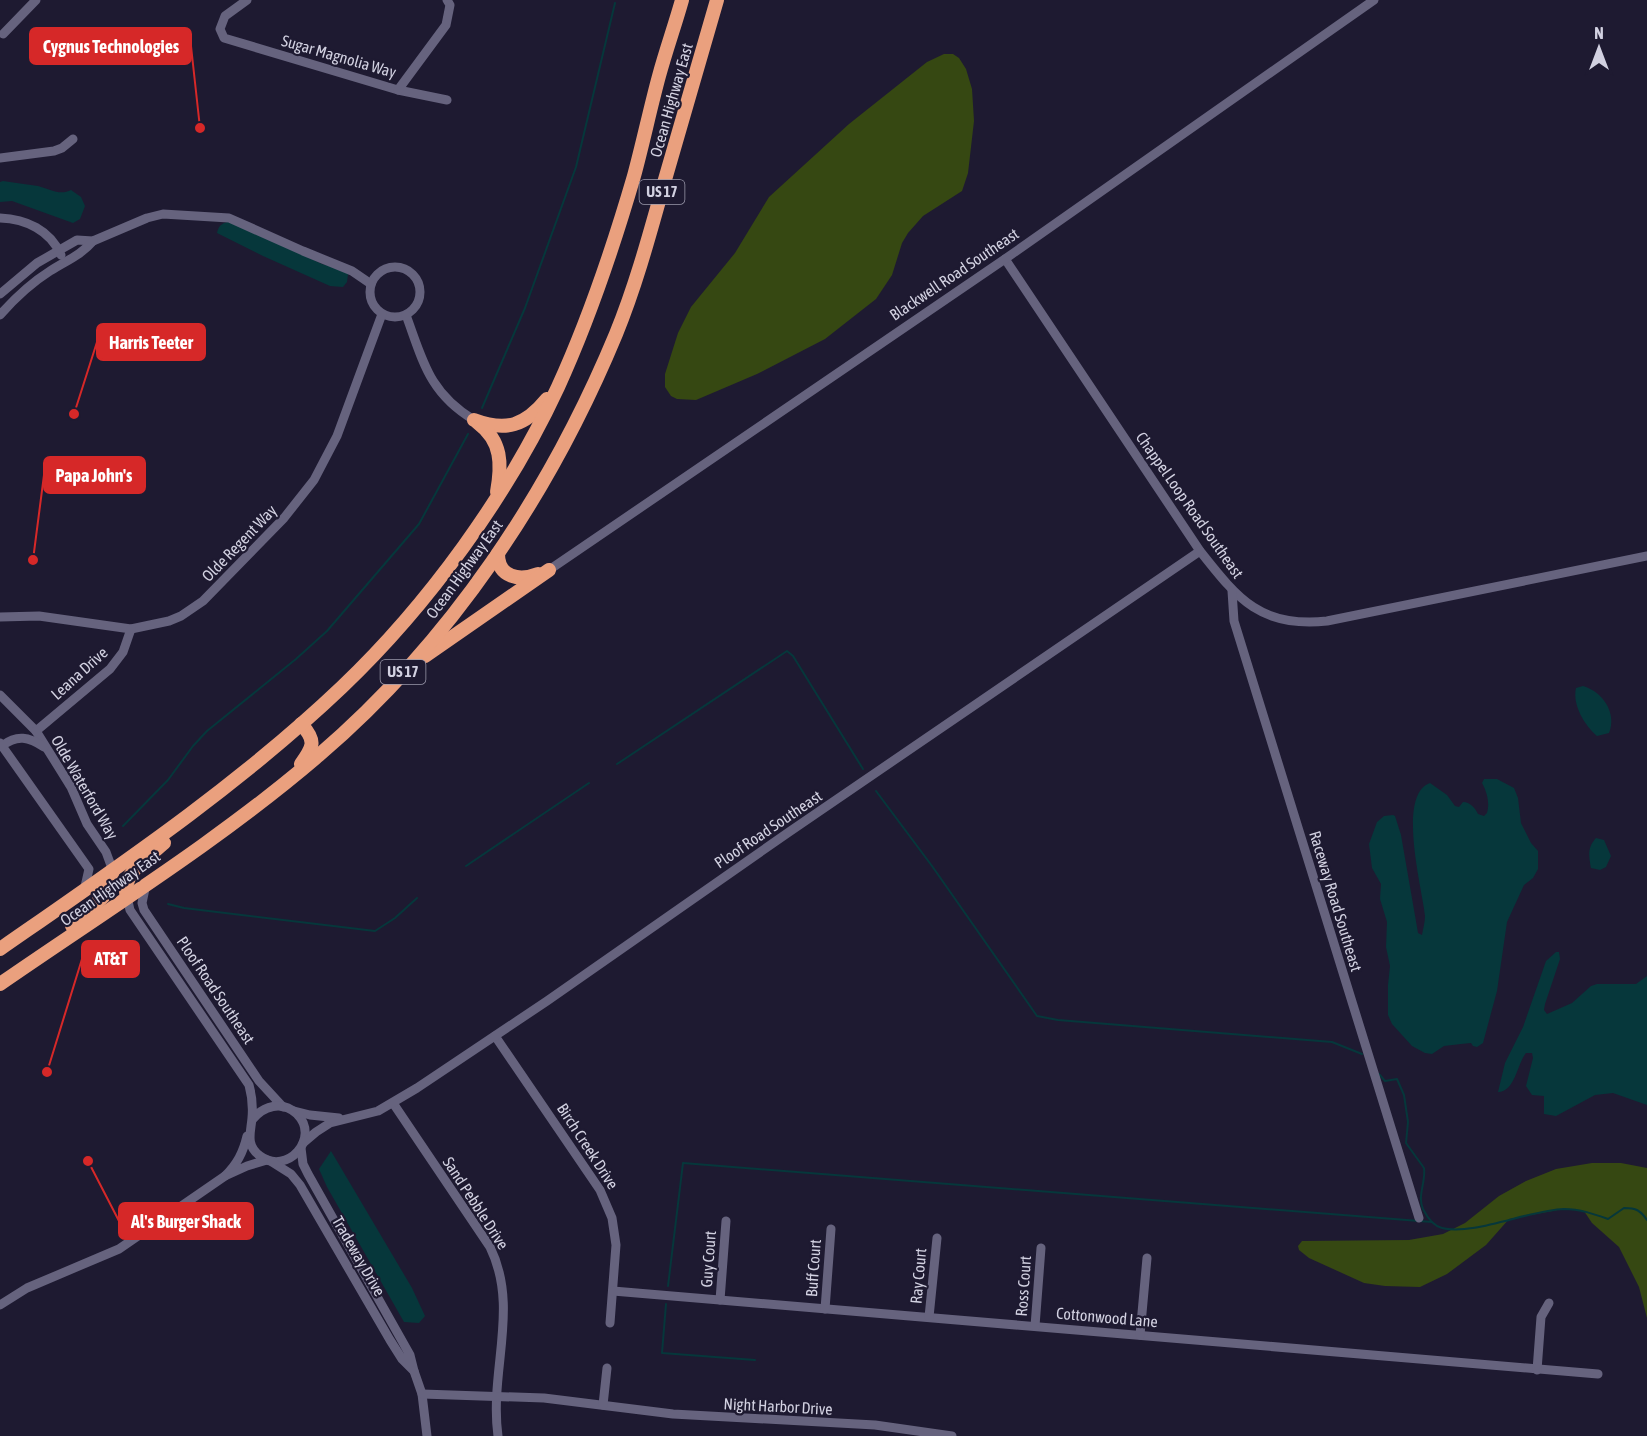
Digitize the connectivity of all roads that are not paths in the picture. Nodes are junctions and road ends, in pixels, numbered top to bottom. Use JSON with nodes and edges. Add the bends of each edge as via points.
{"nodes":[{"id":1,"x":36,"y":0,"type":"edge"},
{"id":2,"x":247,"y":0,"type":"edge"},
{"id":3,"x":447,"y":0,"type":"edge"},
{"id":4,"x":682,"y":0,"type":"edge"},
{"id":5,"x":717,"y":0,"type":"edge"},
{"id":6,"x":1374,"y":0,"type":"edge"},
{"id":7,"x":3,"y":34,"type":"dead end"},
{"id":8,"x":398,"y":90,"type":"junction"},
{"id":9,"x":447,"y":100,"type":"dead end"},
{"id":10,"x":73,"y":139,"type":"dead end"},
{"id":11,"x":0,"y":158,"type":"edge"},
{"id":12,"x":0,"y":218,"type":"edge"},
{"id":13,"x":93,"y":241,"type":"junction"},
{"id":14,"x":59,"y":249,"type":"junction"},
{"id":15,"x":1005,"y":259,"type":"junction"},
{"id":16,"x":65,"y":262,"type":"junction"},
{"id":17,"x":371,"y":284,"type":"junction"},
{"id":18,"x":0,"y":294,"type":"edge"},
{"id":19,"x":382,"y":314,"type":"junction"},
{"id":20,"x":0,"y":315,"type":"edge"},
{"id":21,"x":406,"y":315,"type":"junction"},
{"id":22,"x":558,"y":386,"type":"junction"},
{"id":23,"x":474,"y":420,"type":"junction"},
{"id":24,"x":495,"y":500,"type":"junction"},
{"id":25,"x":1200,"y":551,"type":"junction"},
{"id":26,"x":498,"y":554,"type":"junction"},
{"id":27,"x":1647,"y":556,"type":"edge"},
{"id":28,"x":549,"y":570,"type":"junction"},
{"id":29,"x":1232,"y":591,"type":"junction"},
{"id":30,"x":0,"y":617,"type":"edge"},
{"id":31,"x":131,"y":629,"type":"junction"},
{"id":32,"x":405,"y":670,"type":"junction"},
{"id":33,"x":0,"y":695,"type":"edge"},
{"id":34,"x":301,"y":724,"type":"junction"},
{"id":35,"x":36,"y":731,"type":"junction"},
{"id":36,"x":1,"y":745,"type":"edge"},
{"id":37,"x":46,"y":748,"type":"junction"},
{"id":38,"x":293,"y":776,"type":"junction"},
{"id":39,"x":217,"y":795,"type":"junction"},
{"id":40,"x":112,"y":872,"type":"junction"},
{"id":41,"x":146,"y":883,"type":"junction"},
{"id":42,"x":84,"y":891,"type":"junction"},
{"id":43,"x":127,"y":897,"type":"junction"},
{"id":44,"x":0,"y":949,"type":"edge"},
{"id":45,"x":24,"y":968,"type":"junction"},
{"id":46,"x":0,"y":984,"type":"edge"},
{"id":47,"x":495,"y":1036,"type":"junction"},
{"id":48,"x":393,"y":1103,"type":"junction"},
{"id":49,"x":287,"y":1108,"type":"junction"},
{"id":50,"x":347,"y":1118,"type":"junction"},
{"id":51,"x":251,"y":1124,"type":"junction"},
{"id":52,"x":302,"y":1145,"type":"junction"},
{"id":53,"x":270,"y":1161,"type":"junction"},
{"id":54,"x":225,"y":1176,"type":"junction"},
{"id":55,"x":1419,"y":1218,"type":"dead end"},
{"id":56,"x":726,"y":1221,"type":"dead end"},
{"id":57,"x":831,"y":1229,"type":"dead end"},
{"id":58,"x":937,"y":1238,"type":"dead end"},
{"id":59,"x":1041,"y":1248,"type":"dead end"},
{"id":60,"x":1146,"y":1258,"type":"dead end"},
{"id":61,"x":613,"y":1291,"type":"junction"},
{"id":62,"x":720,"y":1300,"type":"junction"},
{"id":63,"x":1549,"y":1303,"type":"dead end"},
{"id":64,"x":0,"y":1305,"type":"edge"},
{"id":65,"x":825,"y":1309,"type":"junction"},
{"id":66,"x":930,"y":1317,"type":"junction"},
{"id":67,"x":610,"y":1323,"type":"dead end"},
{"id":68,"x":1035,"y":1326,"type":"junction"},
{"id":69,"x":1140,"y":1335,"type":"junction"},
{"id":70,"x":1425,"y":1348,"type":"dead end"},
{"id":71,"x":1423,"y":1359,"type":"junction"},
{"id":72,"x":607,"y":1368,"type":"dead end"},
{"id":73,"x":1537,"y":1370,"type":"junction"},
{"id":74,"x":414,"y":1371,"type":"junction"},
{"id":75,"x":1598,"y":1374,"type":"dead end"},
{"id":76,"x":422,"y":1394,"type":"junction"},
{"id":77,"x":496,"y":1395,"type":"junction"},
{"id":78,"x":603,"y":1406,"type":"junction"},
{"id":79,"x":427,"y":1436,"type":"edge"},
{"id":80,"x":498,"y":1436,"type":"edge"},
{"id":81,"x":952,"y":1436,"type":"edge"}],
"edges":[{"from":1,"to":7,"type":"street"},
{"from":2,"to":8,"type":"street","name":"Sugar Magnolia Way","via":[[225,16],[220,29],[224,38]]},
{"from":3,"to":8,"type":"street","via":[[450,5],[446,25]]},
{"from":4,"to":22,"type":"highway","name":"Ocean Highway East","number":"US 17","via":[[612,248]]},
{"from":5,"to":26,"type":"highway","name":"Ocean Highway East","number":"US 17","via":[[617,331],[570,434]]},
{"from":6,"to":15,"type":"street","name":"Blackwell Road Southeast"},
{"from":8,"to":9,"type":"street","name":"Sugar Magnolia Way"},
{"from":10,"to":11,"type":"street","via":[[54,151]]},
{"from":12,"to":14,"type":"street","via":[[39,228]]},
{"from":13,"to":14,"type":"street","via":[[77,240]]},
{"from":13,"to":16,"type":"street","via":[[84,252]]},
{"from":13,"to":17,"type":"street","via":[[163,214],[229,218],[352,271]]},
{"from":14,"to":16,"type":"street"},
{"from":14,"to":18,"type":"street","via":[[25,271]]},
{"from":15,"to":25,"type":"street","name":"Chappel Loop Road Southeast"},
{"from":15,"to":28,"type":"street","name":"Blackwell Road Southeast"},
{"from":16,"to":20,"type":"street","via":[[32,284]]},
{"from":17,"to":19,"type":"street","via":[[372,302]]},
{"from":17,"to":21,"type":"street","via":[[376,274],[395,266],[413,273],[421,294]]},
{"from":19,"to":21,"type":"street"},
{"from":19,"to":31,"type":"street","name":"Olde Regent Way","via":[[337,436],[301,497],[203,601],[169,621]]},
{"from":21,"to":23,"type":"street","via":[[436,387]]},
{"from":22,"to":23,"type":"highway","via":[[522,422],[497,427]]},
{"from":22,"to":24,"type":"highway","name":"Ocean Highway East","number":"US 17"},
{"from":23,"to":24,"type":"highway","via":[[485,428],[499,450]]},
{"from":24,"to":34,"type":"highway","name":"Ocean Highway East","number":"US 17","via":[[392,635]]},
{"from":25,"to":29,"type":"street","name":"Chappel Loop Road Southeast"},
{"from":25,"to":47,"type":"street","name":"Ploof Road Southeast"},
{"from":26,"to":28,"type":"highway","via":[[500,568],[508,575],[525,577]]},
{"from":26,"to":32,"type":"highway","name":"Ocean Highway East","number":"US 17"},
{"from":27,"to":29,"type":"street","name":"Chappel Loop Road Southeast","via":[[1308,623],[1277,619]]},
{"from":28,"to":32,"type":"highway"},
{"from":29,"to":55,"type":"street","name":"Raceway Road Southeast","via":[[1234,621]]},
{"from":30,"to":31,"type":"street","name":"Olde Regent Way","via":[[39,616]]},
{"from":31,"to":35,"type":"street","name":"Leana Drive","via":[[123,652],[110,669]]},
{"from":32,"to":38,"type":"highway","name":"Ocean Highway East","number":"US 17","via":[[342,734]]},
{"from":33,"to":35,"type":"street","name":"Olde Waterford Way"},
{"from":34,"to":38,"type":"highway","via":[[312,747]]},
{"from":34,"to":39,"type":"highway","name":"Ocean Highway East","number":"US 17"},
{"from":35,"to":37,"type":"street","name":"Olde Waterford Way"},
{"from":36,"to":37,"type":"street","via":[[19,737]]},
{"from":36,"to":42,"type":"street","via":[[89,869]]},
{"from":37,"to":40,"type":"street","name":"Olde Waterford Way","via":[[106,852]]},
{"from":38,"to":41,"type":"highway","name":"Ocean Highway East","number":"US 17"},
{"from":39,"to":40,"type":"highway","name":"Ocean Highway East","number":"US 17"},
{"from":39,"to":43,"type":"highway","via":[[131,874],[126,884]]},
{"from":40,"to":42,"type":"highway","name":"Ocean Highway East","number":"US 17"},
{"from":40,"to":45,"type":"highway","via":[[98,903]]},
{"from":41,"to":43,"type":"highway","name":"Ocean Highway East","number":"US 17"},
{"from":41,"to":49,"type":"street","name":"Ploof Road Southeast","via":[[144,910],[259,1081]]},
{"from":42,"to":44,"type":"highway","name":"Ocean Highway East","number":"US 17"},
{"from":43,"to":45,"type":"highway","name":"Ocean Highway East","number":"US 17"},
{"from":43,"to":51,"type":"street","name":"Ploof Road Southeast","via":[[130,910],[245,1079],[252,1097]]},
{"from":45,"to":46,"type":"highway","name":"Ocean Highway East","number":"US 17"},
{"from":47,"to":48,"type":"street","name":"Ploof Road Southeast"},
{"from":47,"to":61,"type":"street","name":"Birch Creek Drive","via":[[608,1204],[616,1245]]},
{"from":48,"to":50,"type":"street","name":"Ploof Road Southeast"},
{"from":48,"to":77,"type":"street","name":"Sand Pebble Drive","via":[[490,1247],[497,1264],[504,1304]]},
{"from":49,"to":50,"type":"street","name":"Ploof Road Southeast","via":[[330,1119]]},
{"from":49,"to":51,"type":"street","via":[[266,1108]]},
{"from":49,"to":52,"type":"street","via":[[299,1116],[303,1125]]},
{"from":50,"to":52,"type":"street","name":"Ploof Road Southeast","via":[[330,1123]]},
{"from":51,"to":53,"type":"street","via":[[251,1144]]},
{"from":51,"to":54,"type":"street","via":[[236,1166]]},
{"from":52,"to":53,"type":"street","via":[[289,1159]]},
{"from":52,"to":74,"type":"street","name":"Tradeway Drive","via":[[303,1164],[410,1355]]},
{"from":53,"to":54,"type":"street"},
{"from":53,"to":74,"type":"street","name":"Tradeway Drive","via":[[300,1185],[390,1340]]},
{"from":54,"to":64,"type":"street","via":[[119,1249],[27,1288]]},
{"from":56,"to":62,"type":"street","name":"Guy Court"},
{"from":57,"to":65,"type":"street","name":"Buff Court"},
{"from":58,"to":66,"type":"street","name":"Ray Court"},
{"from":59,"to":68,"type":"street","name":"Ross Court"},
{"from":60,"to":69,"type":"street"},
{"from":61,"to":62,"type":"street","name":"Cottonwood Lane"},
{"from":61,"to":67,"type":"street","name":"Birch Creek Drive"},
{"from":62,"to":65,"type":"street","name":"Cottonwood Lane"},
{"from":63,"to":73,"type":"street","via":[[1541,1317]]},
{"from":65,"to":66,"type":"street","name":"Cottonwood Lane"},
{"from":66,"to":68,"type":"street","name":"Cottonwood Lane"},
{"from":68,"to":69,"type":"street","name":"Cottonwood Lane"},
{"from":69,"to":71,"type":"street","name":"Cottonwood Lane"},
{"from":70,"to":71,"type":"street"},
{"from":71,"to":73,"type":"street","name":"Cottonwood Lane"},
{"from":72,"to":78,"type":"street"},
{"from":73,"to":75,"type":"street","name":"Cottonwood Lane"},
{"from":74,"to":76,"type":"street","name":"Tradeway Drive"},
{"from":76,"to":77,"type":"street","name":"Night Harbor Drive"},
{"from":76,"to":79,"type":"street","name":"Tradeway Drive"},
{"from":77,"to":78,"type":"street","name":"Night Harbor Drive"},
{"from":77,"to":80,"type":"street","name":"Sand Pebble Drive"},
{"from":78,"to":81,"type":"street","name":"Night Harbor Drive","via":[[710,1417],[875,1425]]}]}
